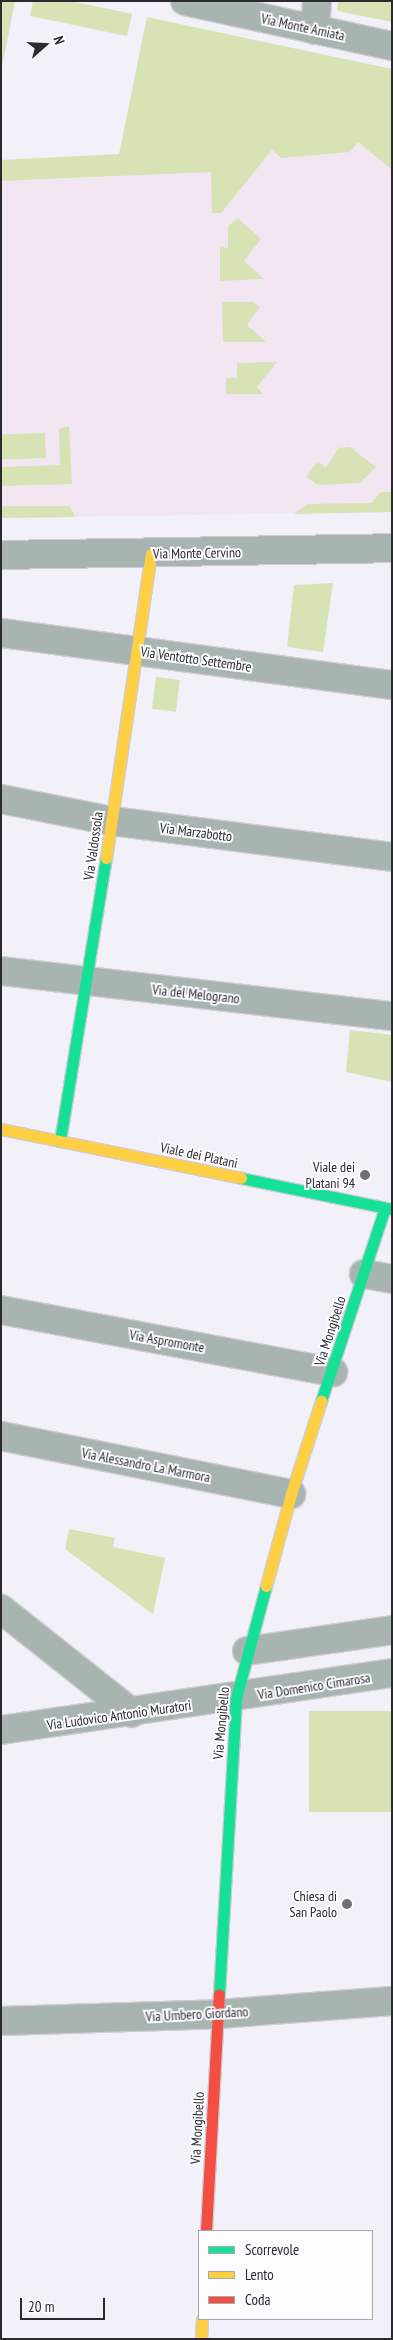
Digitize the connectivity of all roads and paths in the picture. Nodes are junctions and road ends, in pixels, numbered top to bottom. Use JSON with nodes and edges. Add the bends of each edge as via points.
{"nodes":[{"id":1,"x":185,"y":1,"type":"edge"},
{"id":2,"x":317,"y":1,"type":"edge"},
{"id":3,"x":315,"y":30,"type":"junction"},
{"id":4,"x":392,"y":46,"type":"edge"},
{"id":5,"x":392,"y":548,"type":"edge"},
{"id":6,"x":151,"y":554,"type":"junction"},
{"id":7,"x":1,"y":555,"type":"edge"},
{"id":8,"x":1,"y":633,"type":"edge"},
{"id":9,"x":137,"y":652,"type":"junction"},
{"id":10,"x":392,"y":685,"type":"edge"},
{"id":11,"x":1,"y":799,"type":"edge"},
{"id":12,"x":112,"y":821,"type":"junction"},
{"id":13,"x":392,"y":857,"type":"edge"},
{"id":14,"x":1,"y":971,"type":"edge"},
{"id":15,"x":88,"y":983,"type":"junction"},
{"id":16,"x":392,"y":1016,"type":"edge"},
{"id":17,"x":1,"y":1130,"type":"edge"},
{"id":18,"x":60,"y":1141,"type":"junction"},
{"id":19,"x":388,"y":1209,"type":"edge"},
{"id":20,"x":364,"y":1274,"type":"junction"},
{"id":21,"x":392,"y":1279,"type":"edge"},
{"id":22,"x":1,"y":1310,"type":"edge"},
{"id":23,"x":333,"y":1372,"type":"junction"},
{"id":24,"x":1,"y":1436,"type":"edge"},
{"id":25,"x":291,"y":1494,"type":"junction"},
{"id":26,"x":1,"y":1609,"type":"edge"},
{"id":27,"x":392,"y":1630,"type":"edge"},
{"id":28,"x":247,"y":1651,"type":"junction"},
{"id":29,"x":392,"y":1673,"type":"edge"},
{"id":30,"x":236,"y":1698,"type":"junction"},
{"id":31,"x":132,"y":1713,"type":"junction"},
{"id":32,"x":1,"y":1730,"type":"edge"},
{"id":33,"x":392,"y":2001,"type":"edge"},
{"id":34,"x":218,"y":2014,"type":"junction"},
{"id":35,"x":1,"y":2021,"type":"edge"},
{"id":36,"x":206,"y":2230,"type":"edge"},
{"id":37,"x":202,"y":2320,"type":"edge"},
{"id":38,"x":201,"y":2339,"type":"edge"}],
"edges":[{"from":1,"to":3,"type":"street","name":"Via Monte Amiata"},
{"from":2,"to":3,"type":"street"},
{"from":3,"to":4,"type":"street","name":"Via Monte Amiata"},
{"from":5,"to":6,"type":"street","name":"Via Monte Cervino"},
{"from":6,"to":7,"type":"street","name":"Via Monte Cervino"},
{"from":6,"to":9,"type":"street","name":"Via Valdossola"},
{"from":8,"to":9,"type":"street","name":"Via Ventotto Settembre"},
{"from":9,"to":10,"type":"street","name":"Via Ventotto Settembre"},
{"from":9,"to":12,"type":"street","name":"Via Valdossola"},
{"from":11,"to":12,"type":"street","name":"Via Marzabotto"},
{"from":12,"to":13,"type":"street","name":"Via Marzabotto"},
{"from":12,"to":15,"type":"street","name":"Via Valdossola"},
{"from":14,"to":15,"type":"street","name":"Via del Melograno"},
{"from":15,"to":16,"type":"street","name":"Via del Melograno"},
{"from":15,"to":18,"type":"street","name":"Via Valdossola"},
{"from":17,"to":18,"type":"street","name":"Viale dei Platani"},
{"from":18,"to":19,"type":"street","name":"Viale dei Platani"},
{"from":19,"to":20,"type":"street","name":"Via Mongibello"},
{"from":20,"to":21,"type":"street"},
{"from":20,"to":23,"type":"street","name":"Via Mongibello"},
{"from":22,"to":23,"type":"street","name":"Via Aspromonte"},
{"from":23,"to":25,"type":"street","name":"Via Mongibello"},
{"from":24,"to":25,"type":"street","name":"Via Alessandro La Marmora"},
{"from":25,"to":28,"type":"street","name":"Via Mongibello"},
{"from":26,"to":31,"type":"street"},
{"from":27,"to":28,"type":"street"},
{"from":28,"to":30,"type":"street","name":"Via Mongibello"},
{"from":29,"to":30,"type":"street","name":"Via Domenico Cimarosa"},
{"from":30,"to":31,"type":"street","name":"Via Ludovico Antonio Muratori"},
{"from":30,"to":34,"type":"street","name":"Via Mongibello"},
{"from":31,"to":32,"type":"street","name":"Via Ludovico Antonio Muratori"},
{"from":33,"to":34,"type":"street","name":"Via Umbero Giordano"},
{"from":34,"to":35,"type":"street","name":"Via Umbero Giordano"},
{"from":34,"to":36,"type":"street","name":"Via Mongibello"},
{"from":37,"to":38,"type":"street"}]}
